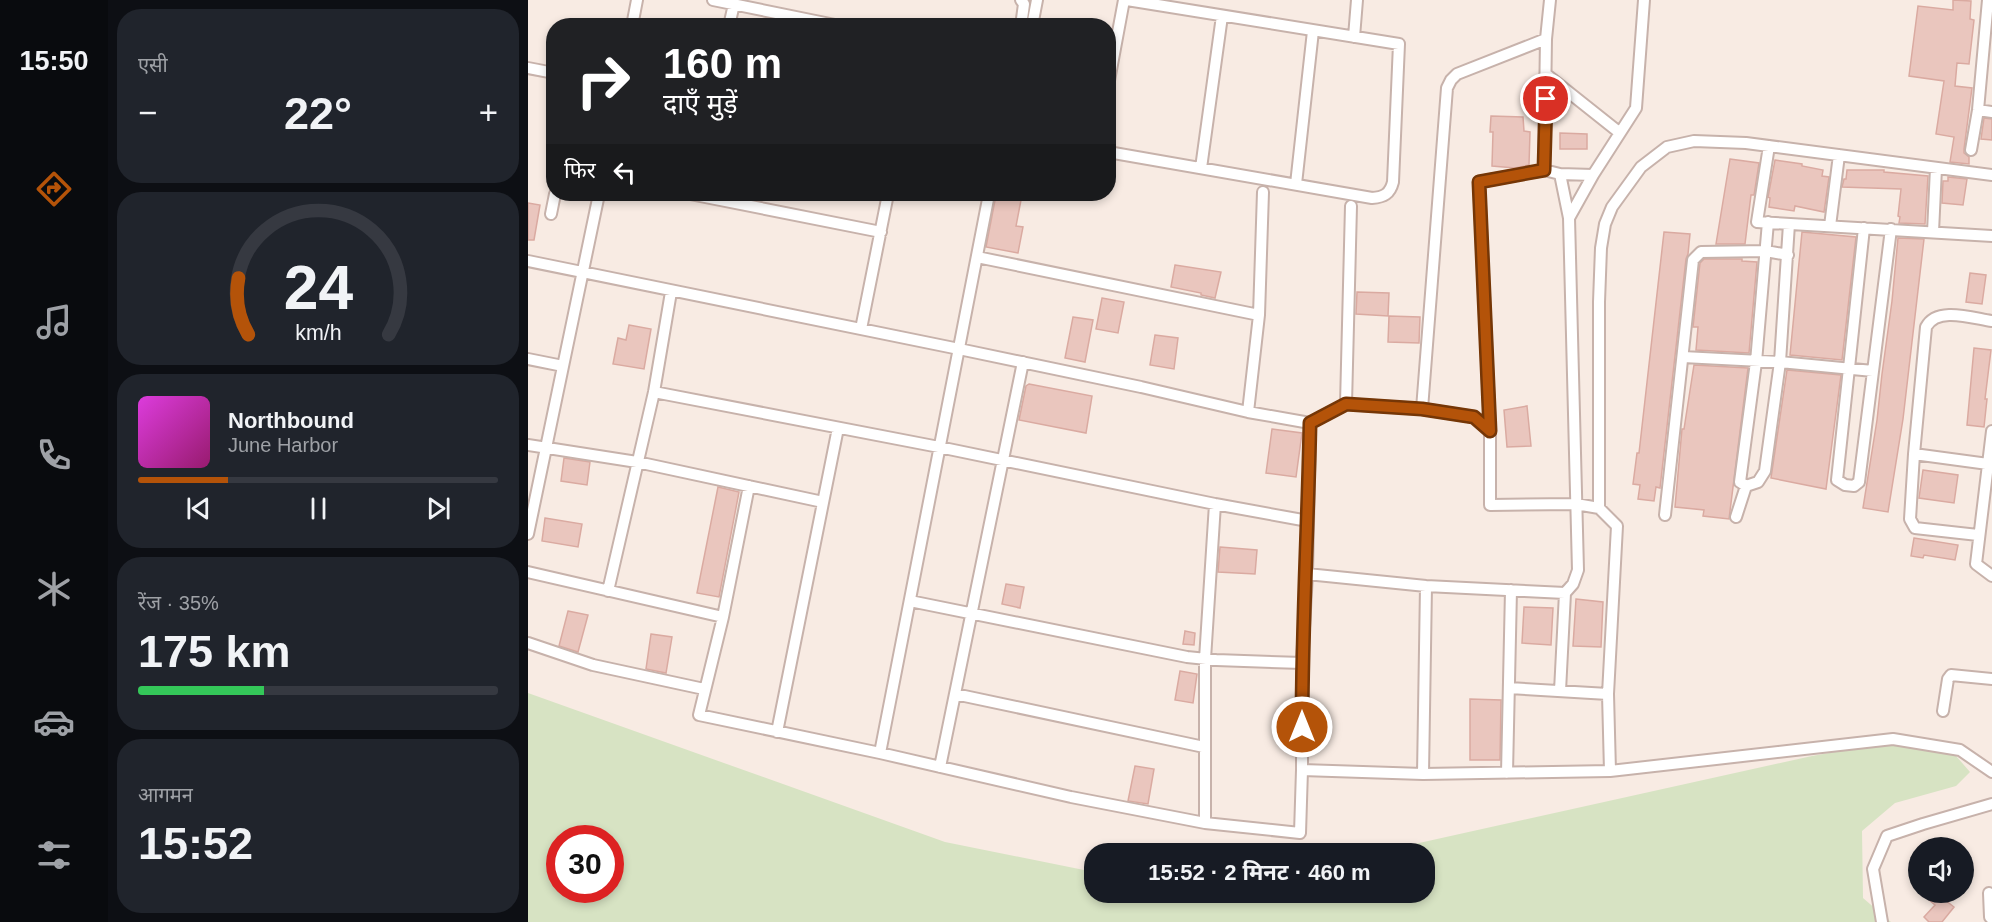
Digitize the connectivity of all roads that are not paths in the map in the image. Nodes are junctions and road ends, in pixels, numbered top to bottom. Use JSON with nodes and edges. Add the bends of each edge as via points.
{"nodes":[{"id":1,"x":637,"y":0,"type":"edge"},
{"id":2,"x":713,"y":0,"type":"edge"},
{"id":3,"x":1021,"y":0,"type":"edge"},
{"id":4,"x":1037,"y":0,"type":"edge"},
{"id":5,"x":1125,"y":0,"type":"edge"},
{"id":6,"x":1357,"y":0,"type":"edge"},
{"id":7,"x":1550,"y":0,"type":"edge"},
{"id":8,"x":1644,"y":0,"type":"edge"},
{"id":9,"x":1989,"y":3,"type":"edge"},
{"id":10,"x":734,"y":4,"type":"junction"},
{"id":11,"x":1222,"y":16,"type":"junction"},
{"id":12,"x":634,"y":18,"type":"edge"},
{"id":13,"x":731,"y":18,"type":"edge"},
{"id":14,"x":801,"y":18,"type":"edge"},
{"id":15,"x":1022,"y":18,"type":"edge"},
{"id":16,"x":1034,"y":18,"type":"edge"},
{"id":17,"x":1313,"y":31,"type":"junction"},
{"id":18,"x":1354,"y":37,"type":"junction"},
{"id":19,"x":1546,"y":39,"type":"junction"},
{"id":20,"x":1116,"y":46,"type":"edge"},
{"id":21,"x":528,"y":68,"type":"edge"},
{"id":22,"x":546,"y":71,"type":"edge"},
{"id":23,"x":1547,"y":75,"type":"junction"},
{"id":24,"x":1978,"y":110,"type":"junction"},
{"id":25,"x":1992,"y":112,"type":"edge"},
{"id":26,"x":1620,"y":133,"type":"junction"},
{"id":27,"x":1769,"y":146,"type":"junction"},
{"id":28,"x":1971,"y":150,"type":"dead end"},
{"id":29,"x":1116,"y":153,"type":"edge"},
{"id":30,"x":1839,"y":155,"type":"junction"},
{"id":31,"x":1202,"y":168,"type":"junction"},
{"id":32,"x":1936,"y":168,"type":"junction"},
{"id":33,"x":1544,"y":170,"type":"junction"},
{"id":34,"x":1560,"y":174,"type":"junction"},
{"id":35,"x":1593,"y":175,"type":"junction"},
{"id":36,"x":1992,"y":176,"type":"edge"},
{"id":37,"x":1296,"y":184,"type":"junction"},
{"id":38,"x":1263,"y":192,"type":"dead end"},
{"id":39,"x":554,"y":201,"type":"edge"},
{"id":40,"x":598,"y":201,"type":"edge"},
{"id":41,"x":729,"y":201,"type":"edge"},
{"id":42,"x":887,"y":201,"type":"edge"},
{"id":43,"x":988,"y":201,"type":"edge"},
{"id":44,"x":1351,"y":206,"type":"dead end"},
{"id":45,"x":551,"y":214,"type":"dead end"},
{"id":46,"x":1569,"y":218,"type":"junction"},
{"id":47,"x":1768,"y":222,"type":"junction"},
{"id":48,"x":1789,"y":224,"type":"junction"},
{"id":49,"x":1830,"y":226,"type":"junction"},
{"id":50,"x":1864,"y":228,"type":"junction"},
{"id":51,"x":1891,"y":229,"type":"junction"},
{"id":52,"x":881,"y":232,"type":"junction"},
{"id":53,"x":1933,"y":232,"type":"junction"},
{"id":54,"x":1992,"y":236,"type":"edge"},
{"id":55,"x":1766,"y":251,"type":"junction"},
{"id":56,"x":1788,"y":255,"type":"junction"},
{"id":57,"x":977,"y":257,"type":"junction"},
{"id":58,"x":528,"y":261,"type":"edge"},
{"id":59,"x":583,"y":273,"type":"junction"},
{"id":60,"x":671,"y":292,"type":"junction"},
{"id":61,"x":1258,"y":315,"type":"junction"},
{"id":62,"x":1992,"y":321,"type":"edge"},
{"id":63,"x":861,"y":329,"type":"junction"},
{"id":64,"x":959,"y":349,"type":"junction"},
{"id":65,"x":1683,"y":357,"type":"junction"},
{"id":66,"x":528,"y":359,"type":"edge"},
{"id":67,"x":1023,"y":362,"type":"junction"},
{"id":68,"x":1756,"y":362,"type":"junction"},
{"id":69,"x":1780,"y":362,"type":"junction"},
{"id":70,"x":563,"y":366,"type":"junction"},
{"id":71,"x":1849,"y":369,"type":"junction"},
{"id":72,"x":1874,"y":371,"type":"junction"},
{"id":73,"x":654,"y":392,"type":"junction"},
{"id":74,"x":1346,"y":404,"type":"junction"},
{"id":75,"x":1422,"y":409,"type":"junction"},
{"id":76,"x":1248,"y":412,"type":"junction"},
{"id":77,"x":1310,"y":423,"type":"junction"},
{"id":78,"x":838,"y":428,"type":"junction"},
{"id":79,"x":1490,"y":431,"type":"junction"},
{"id":80,"x":1992,"y":431,"type":"edge"},
{"id":81,"x":528,"y":446,"type":"edge"},
{"id":82,"x":546,"y":447,"type":"junction"},
{"id":83,"x":939,"y":447,"type":"junction"},
{"id":84,"x":1914,"y":454,"type":"junction"},
{"id":85,"x":637,"y":462,"type":"junction"},
{"id":86,"x":1003,"y":462,"type":"junction"},
{"id":87,"x":1988,"y":464,"type":"junction"},
{"id":88,"x":749,"y":486,"type":"junction"},
{"id":89,"x":1746,"y":486,"type":"junction"},
{"id":90,"x":823,"y":502,"type":"junction"},
{"id":91,"x":1215,"y":504,"type":"junction"},
{"id":92,"x":1576,"y":504,"type":"junction"},
{"id":93,"x":1599,"y":508,"type":"junction"},
{"id":94,"x":1665,"y":515,"type":"dead end"},
{"id":95,"x":1736,"y":517,"type":"dead end"},
{"id":96,"x":1308,"y":521,"type":"junction"},
{"id":97,"x":528,"y":534,"type":"edge"},
{"id":98,"x":1978,"y":535,"type":"junction"},
{"id":99,"x":528,"y":572,"type":"edge"},
{"id":100,"x":1306,"y":574,"type":"junction"},
{"id":101,"x":1992,"y":576,"type":"edge"},
{"id":102,"x":1425,"y":586,"type":"junction"},
{"id":103,"x":1511,"y":590,"type":"junction"},
{"id":104,"x":608,"y":591,"type":"junction"},
{"id":105,"x":1565,"y":593,"type":"junction"},
{"id":106,"x":909,"y":601,"type":"junction"},
{"id":107,"x":971,"y":612,"type":"junction"},
{"id":108,"x":723,"y":617,"type":"junction"},
{"id":109,"x":528,"y":643,"type":"edge"},
{"id":110,"x":1205,"y":659,"type":"junction"},
{"id":111,"x":1302,"y":663,"type":"junction"},
{"id":112,"x":1992,"y":679,"type":"edge"},
{"id":113,"x":1509,"y":688,"type":"junction"},
{"id":114,"x":705,"y":689,"type":"junction"},
{"id":115,"x":1560,"y":691,"type":"junction"},
{"id":116,"x":955,"y":694,"type":"junction"},
{"id":117,"x":1608,"y":694,"type":"junction"},
{"id":118,"x":1942,"y":711,"type":"dead end"},
{"id":119,"x":777,"y":732,"type":"junction"},
{"id":120,"x":1204,"y":747,"type":"junction"},
{"id":121,"x":880,"y":753,"type":"junction"},
{"id":122,"x":940,"y":767,"type":"junction"},
{"id":123,"x":1302,"y":770,"type":"junction"},
{"id":124,"x":1610,"y":771,"type":"junction"},
{"id":125,"x":1992,"y":772,"type":"edge"},
{"id":126,"x":1507,"y":773,"type":"junction"},
{"id":127,"x":1423,"y":774,"type":"junction"},
{"id":128,"x":1992,"y":804,"type":"edge"},
{"id":129,"x":1204,"y":823,"type":"junction"},
{"id":130,"x":1989,"y":893,"type":"dead end"},
{"id":131,"x":1992,"y":918,"type":"edge"},
{"id":132,"x":1882,"y":922,"type":"edge"}],
"edges":[{"from":1,"to":12,"type":"street"},
{"from":2,"to":10,"type":"street"},
{"from":3,"to":15,"type":"street"},
{"from":4,"to":16,"type":"street"},
{"from":5,"to":11,"type":"street"},
{"from":5,"to":20,"type":"street"},
{"from":6,"to":18,"type":"street"},
{"from":7,"to":19,"type":"street"},
{"from":8,"to":26,"type":"street","via":[[1636,108]]},
{"from":9,"to":24,"type":"street"},
{"from":10,"to":13,"type":"street"},
{"from":10,"to":14,"type":"street"},
{"from":11,"to":17,"type":"street"},
{"from":11,"to":31,"type":"street"},
{"from":17,"to":18,"type":"street"},
{"from":17,"to":37,"type":"street"},
{"from":18,"to":37,"type":"street","via":[[1399,44],[1391,190],[1372,198]]},
{"from":19,"to":23,"type":"street"},
{"from":19,"to":75,"type":"street","via":[[1457,74],[1447,88]]},
{"from":21,"to":22,"type":"street"},
{"from":23,"to":26,"type":"street"},
{"from":23,"to":33,"type":"street"},
{"from":24,"to":25,"type":"street"},
{"from":24,"to":28,"type":"street"},
{"from":26,"to":35,"type":"street"},
{"from":27,"to":30,"type":"street"},
{"from":27,"to":47,"type":"street","via":[[1757,222]]},
{"from":27,"to":93,"type":"street","via":[[1694,141],[1667,147],[1641,167],[1612,207],[1601,248]]},
{"from":29,"to":31,"type":"street"},
{"from":30,"to":32,"type":"street"},
{"from":30,"to":49,"type":"street"},
{"from":31,"to":37,"type":"street"},
{"from":32,"to":36,"type":"street"},
{"from":32,"to":53,"type":"street"},
{"from":33,"to":34,"type":"street"},
{"from":33,"to":79,"type":"street","via":[[1479,182]]},
{"from":34,"to":35,"type":"street"},
{"from":34,"to":46,"type":"street"},
{"from":35,"to":46,"type":"street"},
{"from":38,"to":61,"type":"street"},
{"from":39,"to":45,"type":"street"},
{"from":40,"to":59,"type":"street"},
{"from":41,"to":52,"type":"street"},
{"from":42,"to":52,"type":"street"},
{"from":43,"to":57,"type":"street"},
{"from":44,"to":74,"type":"street"},
{"from":46,"to":92,"type":"street"},
{"from":47,"to":48,"type":"street"},
{"from":47,"to":55,"type":"street"},
{"from":48,"to":49,"type":"street"},
{"from":48,"to":56,"type":"street"},
{"from":49,"to":50,"type":"street"},
{"from":50,"to":51,"type":"street"},
{"from":50,"to":71,"type":"street"},
{"from":51,"to":53,"type":"street"},
{"from":51,"to":72,"type":"street"},
{"from":52,"to":63,"type":"street"},
{"from":53,"to":54,"type":"street"},
{"from":55,"to":56,"type":"street"},
{"from":55,"to":65,"type":"street","via":[[1701,252],[1694,260]]},
{"from":55,"to":68,"type":"street"},
{"from":56,"to":69,"type":"street"},
{"from":57,"to":61,"type":"street"},
{"from":57,"to":64,"type":"street"},
{"from":58,"to":59,"type":"street"},
{"from":59,"to":60,"type":"street"},
{"from":59,"to":70,"type":"street"},
{"from":60,"to":63,"type":"street"},
{"from":60,"to":73,"type":"street"},
{"from":61,"to":76,"type":"street"},
{"from":62,"to":84,"type":"street","via":[[1943,314],[1929,320]]},
{"from":63,"to":64,"type":"street"},
{"from":64,"to":67,"type":"street"},
{"from":64,"to":83,"type":"street"},
{"from":65,"to":68,"type":"street"},
{"from":65,"to":94,"type":"street"},
{"from":66,"to":70,"type":"street"},
{"from":67,"to":76,"type":"street"},
{"from":67,"to":86,"type":"street"},
{"from":68,"to":69,"type":"street"},
{"from":68,"to":89,"type":"street","via":[[1740,482]]},
{"from":69,"to":71,"type":"street"},
{"from":69,"to":89,"type":"street","via":[[1765,471],[1758,482]]},
{"from":70,"to":82,"type":"street"},
{"from":71,"to":72,"type":"street"},
{"from":71,"to":72,"type":"street","via":[[1837,480],[1854,486],[1859,482]]},
{"from":73,"to":78,"type":"street"},
{"from":73,"to":85,"type":"street"},
{"from":74,"to":75,"type":"street"},
{"from":74,"to":77,"type":"street"},
{"from":75,"to":79,"type":"street","via":[[1474,417]]},
{"from":76,"to":77,"type":"street"},
{"from":77,"to":96,"type":"street"},
{"from":78,"to":83,"type":"street"},
{"from":78,"to":90,"type":"street"},
{"from":79,"to":92,"type":"street","via":[[1490,505]]},
{"from":80,"to":87,"type":"street"},
{"from":81,"to":82,"type":"street"},
{"from":82,"to":85,"type":"street"},
{"from":82,"to":97,"type":"street"},
{"from":83,"to":86,"type":"street"},
{"from":83,"to":106,"type":"street"},
{"from":84,"to":87,"type":"street"},
{"from":84,"to":98,"type":"street","via":[[1911,524],[1915,528]]},
{"from":85,"to":88,"type":"street"},
{"from":85,"to":104,"type":"street"},
{"from":86,"to":91,"type":"street"},
{"from":86,"to":107,"type":"street"},
{"from":87,"to":98,"type":"street"},
{"from":88,"to":90,"type":"street"},
{"from":88,"to":108,"type":"street"},
{"from":89,"to":95,"type":"street"},
{"from":90,"to":119,"type":"street"},
{"from":91,"to":96,"type":"street"},
{"from":91,"to":110,"type":"street"},
{"from":92,"to":93,"type":"street"},
{"from":92,"to":105,"type":"street","via":[[1578,570],[1574,584]]},
{"from":93,"to":117,"type":"street","via":[[1617,526]]},
{"from":96,"to":100,"type":"street"},
{"from":98,"to":101,"type":"street","via":[[1976,564]]},
{"from":99,"to":104,"type":"street"},
{"from":100,"to":102,"type":"street"},
{"from":100,"to":111,"type":"street"},
{"from":102,"to":103,"type":"street"},
{"from":102,"to":127,"type":"street"},
{"from":103,"to":105,"type":"street"},
{"from":103,"to":113,"type":"street"},
{"from":104,"to":108,"type":"street"},
{"from":105,"to":115,"type":"street"},
{"from":106,"to":107,"type":"street"},
{"from":106,"to":121,"type":"street"},
{"from":107,"to":110,"type":"street"},
{"from":107,"to":116,"type":"street"},
{"from":108,"to":114,"type":"street"},
{"from":109,"to":114,"type":"street","via":[[594,665]]},
{"from":110,"to":111,"type":"street"},
{"from":110,"to":120,"type":"street"},
{"from":111,"to":123,"type":"street"},
{"from":112,"to":118,"type":"street","via":[[1951,675]]},
{"from":113,"to":115,"type":"street"},
{"from":113,"to":126,"type":"street"},
{"from":114,"to":119,"type":"street","via":[[699,716]]},
{"from":115,"to":117,"type":"street"},
{"from":116,"to":120,"type":"street"},
{"from":116,"to":122,"type":"street"},
{"from":117,"to":124,"type":"street"},
{"from":119,"to":121,"type":"street"},
{"from":120,"to":129,"type":"street"},
{"from":121,"to":122,"type":"street"},
{"from":122,"to":129,"type":"street"},
{"from":123,"to":127,"type":"street"},
{"from":123,"to":129,"type":"street","via":[[1300,833]]},
{"from":124,"to":125,"type":"street","via":[[1893,739],[1960,750]]},
{"from":124,"to":126,"type":"street"},
{"from":126,"to":127,"type":"street"},
{"from":128,"to":132,"type":"street","via":[[1887,836],[1873,869]]},
{"from":130,"to":131,"type":"street"}]}
